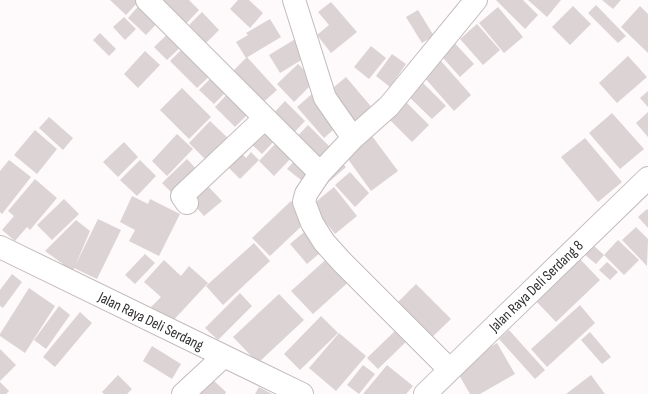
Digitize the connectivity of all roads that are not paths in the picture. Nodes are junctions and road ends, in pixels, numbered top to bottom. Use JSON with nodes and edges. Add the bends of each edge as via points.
{"nodes":[{"id":1,"x":147,"y":0,"type":"edge"},
{"id":2,"x":294,"y":0,"type":"edge"},
{"id":3,"x":476,"y":0,"type":"edge"},
{"id":4,"x":265,"y":118,"type":"junction"},
{"id":5,"x":353,"y":138,"type":"junction"},
{"id":6,"x":320,"y":173,"type":"junction"},
{"id":7,"x":648,"y":178,"type":"edge"},
{"id":8,"x":187,"y":203,"type":"dead end"},
{"id":9,"x":0,"y":247,"type":"edge"},
{"id":10,"x":223,"y":357,"type":"junction"},
{"id":11,"x":449,"y":369,"type":"junction"},
{"id":12,"x":183,"y":394,"type":"edge"},
{"id":13,"x":302,"y":394,"type":"edge"},
{"id":14,"x":425,"y":394,"type":"edge"}],
"edges":[{"from":1,"to":4,"type":"street"},
{"from":2,"to":5,"type":"street","via":[[325,98]]},
{"from":3,"to":5,"type":"street","via":[[389,106]]},
{"from":4,"to":6,"type":"street"},
{"from":4,"to":8,"type":"street","via":[[182,196]]},
{"from":5,"to":6,"type":"street"},
{"from":6,"to":11,"type":"street","via":[[306,194],[304,202],[324,242]]},
{"from":7,"to":11,"type":"street","name":"Jalan Raya Deli Serdang 8"},
{"from":9,"to":10,"type":"street","name":"Jalan Raya Deli Serdang"},
{"from":10,"to":12,"type":"street"},
{"from":10,"to":13,"type":"street","name":"Jalan Raya Deli Serdang"},
{"from":11,"to":14,"type":"street","name":"Jalan Raya Deli Serdang 8"}]}
